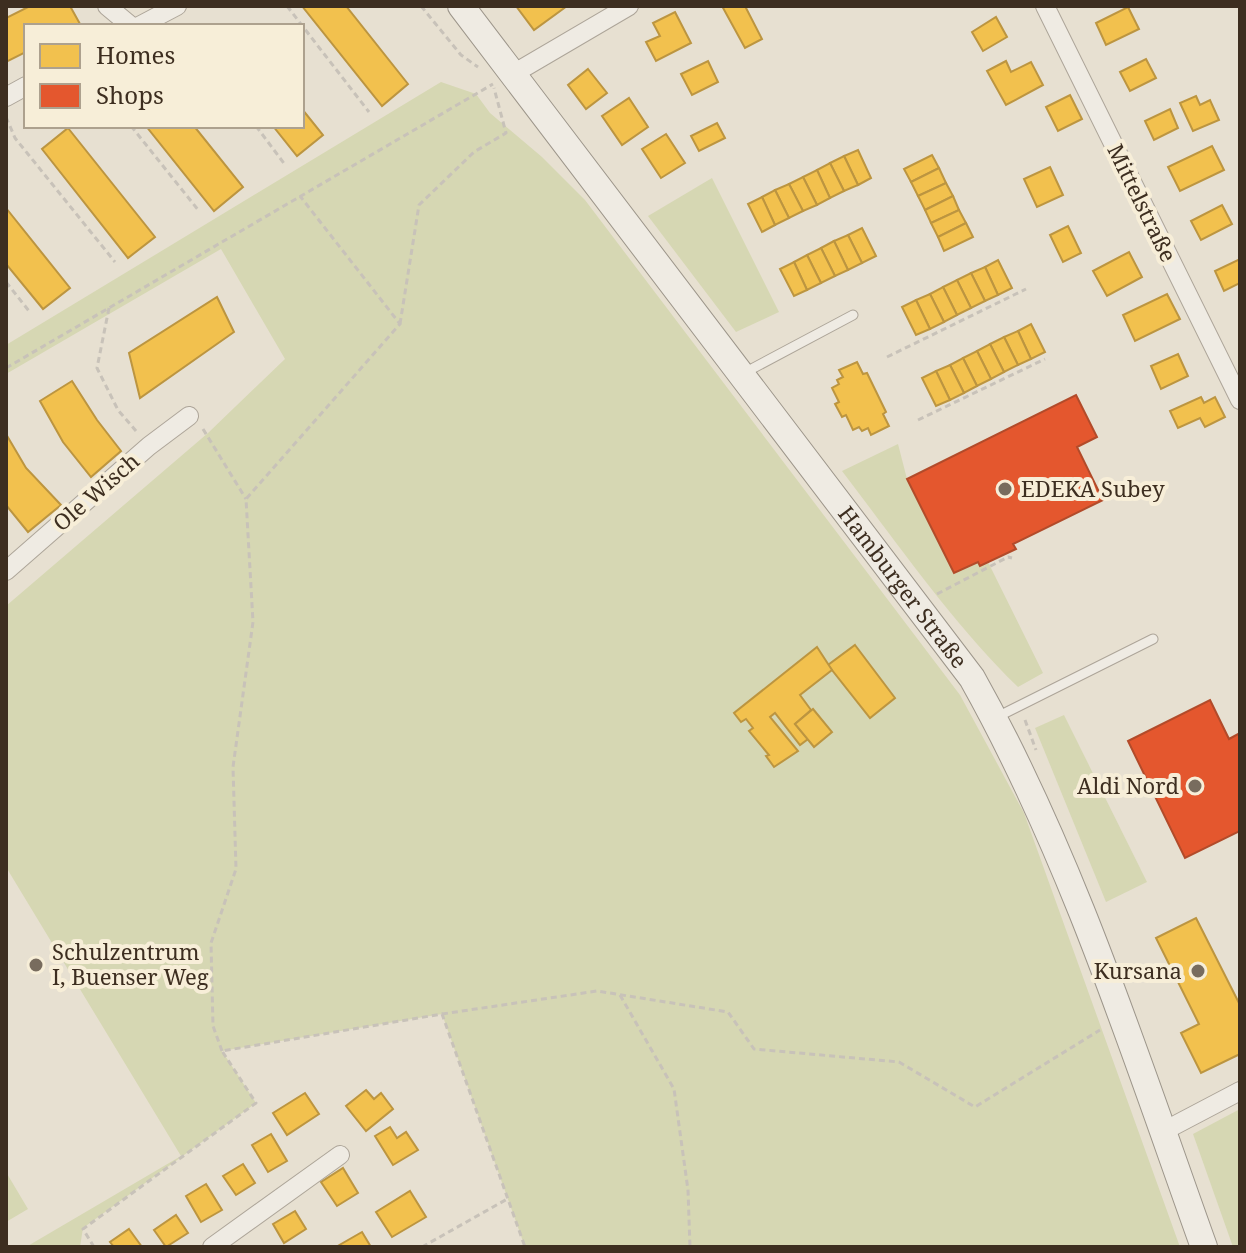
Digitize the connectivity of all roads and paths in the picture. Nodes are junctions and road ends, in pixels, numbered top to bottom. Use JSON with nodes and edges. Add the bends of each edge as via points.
{"nodes":[{"id":1,"x":107,"y":6,"type":"edge"},
{"id":2,"x":177,"y":6,"type":"edge"},
{"id":3,"x":287,"y":6,"type":"edge"},
{"id":4,"x":421,"y":6,"type":"edge"},
{"id":5,"x":461,"y":6,"type":"edge"},
{"id":6,"x":629,"y":6,"type":"edge"},
{"id":7,"x":1045,"y":6,"type":"edge"},
{"id":8,"x":129,"y":24,"type":"edge"},
{"id":9,"x":143,"y":24,"type":"edge"},
{"id":10,"x":301,"y":24,"type":"edge"},
{"id":11,"x":304,"y":28,"type":"edge"},
{"id":12,"x":482,"y":69,"type":"dead end"},
{"id":13,"x":498,"y":78,"type":"junction"},
{"id":14,"x":24,"y":87,"type":"edge"},
{"id":15,"x":6,"y":97,"type":"edge"},
{"id":16,"x":369,"y":112,"type":"dead end"},
{"id":17,"x":6,"y":117,"type":"edge"},
{"id":18,"x":133,"y":128,"type":"edge"},
{"id":19,"x":258,"y":128,"type":"edge"},
{"id":20,"x":286,"y":166,"type":"dead end"},
{"id":21,"x":300,"y":196,"type":"junction"},
{"id":22,"x":199,"y":211,"type":"dead end"},
{"id":23,"x":115,"y":262,"type":"dead end"},
{"id":24,"x":6,"y":282,"type":"edge"},
{"id":25,"x":1026,"y":289,"type":"dead end"},
{"id":26,"x":109,"y":308,"type":"junction"},
{"id":27,"x":29,"y":311,"type":"dead end"},
{"id":28,"x":853,"y":315,"type":"dead end"},
{"id":29,"x":400,"y":324,"type":"junction"},
{"id":30,"x":887,"y":357,"type":"dead end"},
{"id":31,"x":1045,"y":359,"type":"dead end"},
{"id":32,"x":6,"y":368,"type":"edge"},
{"id":33,"x":741,"y":375,"type":"junction"},
{"id":34,"x":1240,"y":400,"type":"edge"},
{"id":35,"x":189,"y":416,"type":"joint"},
{"id":36,"x":918,"y":420,"type":"dead end"},
{"id":37,"x":149,"y":446,"type":"junction"},
{"id":38,"x":246,"y":499,"type":"junction"},
{"id":39,"x":1012,"y":558,"type":"dead end"},
{"id":40,"x":6,"y":571,"type":"edge"},
{"id":41,"x":917,"y":608,"type":"junction"},
{"id":42,"x":1153,"y":639,"type":"dead end"},
{"id":43,"x":995,"y":718,"type":"junction"},
{"id":44,"x":620,"y":995,"type":"junction"},
{"id":45,"x":442,"y":1014,"type":"junction"},
{"id":46,"x":1100,"y":1030,"type":"dead end"},
{"id":47,"x":222,"y":1051,"type":"junction"},
{"id":48,"x":1240,"y":1091,"type":"edge"},
{"id":49,"x":1162,"y":1132,"type":"junction"},
{"id":50,"x":340,"y":1155,"type":"dead end"},
{"id":51,"x":509,"y":1198,"type":"junction"},
{"id":52,"x":94,"y":1247,"type":"edge"},
{"id":53,"x":212,"y":1247,"type":"edge"},
{"id":54,"x":422,"y":1247,"type":"edge"},
{"id":55,"x":525,"y":1247,"type":"edge"},
{"id":56,"x":690,"y":1247,"type":"edge"},
{"id":57,"x":1204,"y":1247,"type":"edge"}],
"edges":[{"from":1,"to":8,"type":"street"},
{"from":2,"to":9,"type":"street"},
{"from":3,"to":10,"type":"path"},
{"from":4,"to":12,"type":"path","via":[[461,55]]},
{"from":5,"to":13,"type":"main road","name":"Hamburger Straße"},
{"from":6,"to":13,"type":"street"},
{"from":7,"to":34,"type":"street","name":"Mittelstraße"},
{"from":11,"to":16,"type":"path"},
{"from":13,"to":21,"type":"path"},
{"from":13,"to":29,"type":"path","via":[[506,133],[474,152],[419,205]]},
{"from":13,"to":33,"type":"main road","name":"Hamburger Straße"},
{"from":14,"to":15,"type":"street"},
{"from":17,"to":23,"type":"path","via":[[15,138]]},
{"from":18,"to":22,"type":"path"},
{"from":19,"to":20,"type":"path"},
{"from":21,"to":26,"type":"path"},
{"from":21,"to":29,"type":"path"},
{"from":24,"to":27,"type":"path"},
{"from":25,"to":30,"type":"path"},
{"from":26,"to":32,"type":"path"},
{"from":26,"to":37,"type":"path","via":[[97,368],[118,410]]},
{"from":28,"to":33,"type":"lane"},
{"from":29,"to":38,"type":"path"},
{"from":31,"to":36,"type":"path"},
{"from":33,"to":41,"type":"main road","name":"Hamburger Straße"},
{"from":35,"to":37,"type":"street","name":"Ole Wisch"},
{"from":35,"to":38,"type":"path","via":[[208,433]]},
{"from":37,"to":40,"type":"street","name":"Ole Wisch"},
{"from":38,"to":47,"type":"path","via":[[253,622],[233,767],[236,869],[211,943],[213,1026]]},
{"from":39,"to":41,"type":"path"},
{"from":41,"to":43,"type":"main road","name":"Hamburger Straße","via":[[972,678]]},
{"from":42,"to":43,"type":"lane"},
{"from":43,"to":49,"type":"main road","name":"Hamburger Straße","via":[[1082,915]]},
{"from":44,"to":45,"type":"path","via":[[597,991]]},
{"from":44,"to":46,"type":"path","via":[[728,1012],[754,1049],[899,1062],[975,1107]]},
{"from":44,"to":56,"type":"path","via":[[674,1089]]},
{"from":45,"to":47,"type":"path"},
{"from":45,"to":51,"type":"path"},
{"from":47,"to":52,"type":"path","via":[[256,1103],[83,1229]]},
{"from":48,"to":49,"type":"street"},
{"from":49,"to":57,"type":"main road","name":"Hamburger Straße"},
{"from":50,"to":53,"type":"street"},
{"from":51,"to":54,"type":"path"},
{"from":51,"to":55,"type":"path"}]}
